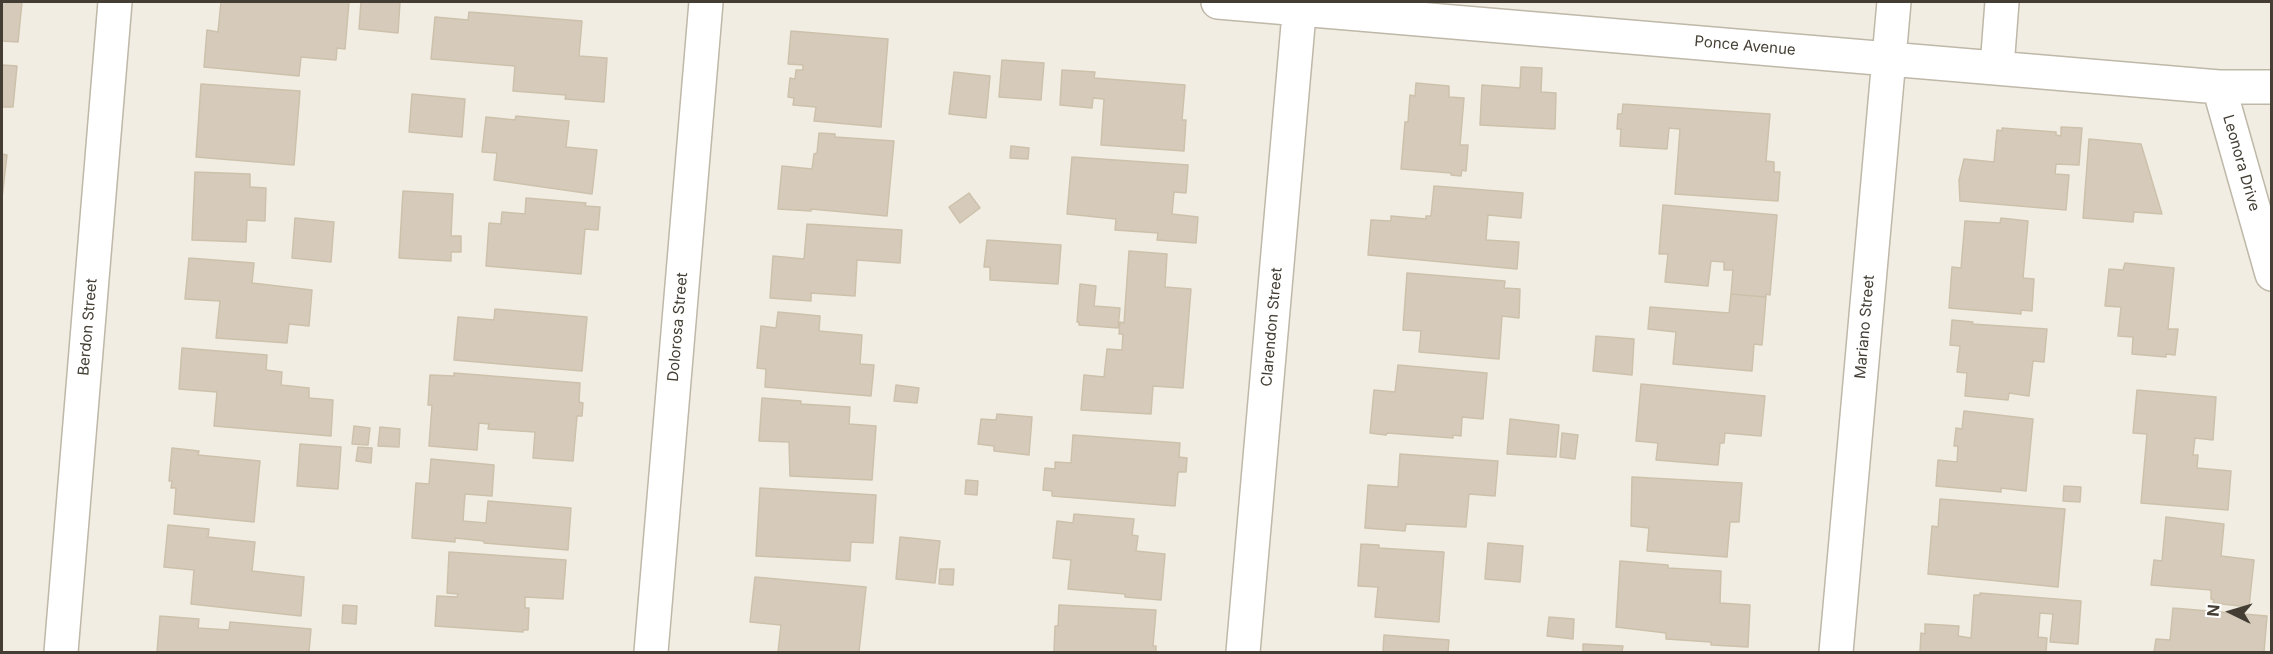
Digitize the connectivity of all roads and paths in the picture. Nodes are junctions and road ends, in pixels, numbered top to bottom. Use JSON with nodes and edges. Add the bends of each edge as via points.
{"nodes":[{"id":1,"x":115,"y":2,"type":"edge"},
{"id":2,"x":706,"y":2,"type":"edge"},
{"id":3,"x":1218,"y":2,"type":"edge"},
{"id":4,"x":1894,"y":2,"type":"edge"},
{"id":5,"x":2002,"y":2,"type":"edge"},
{"id":6,"x":1300,"y":4,"type":"edge"},
{"id":7,"x":1889,"y":58,"type":"junction"},
{"id":8,"x":1997,"y":68,"type":"junction"},
{"id":9,"x":2219,"y":87,"type":"junction"},
{"id":10,"x":2271,"y":87,"type":"edge"},
{"id":11,"x":2271,"y":274,"type":"edge"},
{"id":12,"x":60,"y":652,"type":"edge"},
{"id":13,"x":651,"y":652,"type":"edge"},
{"id":14,"x":1243,"y":652,"type":"edge"},
{"id":15,"x":1836,"y":652,"type":"edge"}],
"edges":[{"from":1,"to":12,"type":"street","name":"Berdon Street"},
{"from":2,"to":13,"type":"street","name":"Dolorosa Street"},
{"from":3,"to":6,"type":"street","name":"Ponce Avenue"},
{"from":4,"to":7,"type":"street","name":"Mariano Street"},
{"from":5,"to":8,"type":"street"},
{"from":6,"to":7,"type":"street","name":"Ponce Avenue"},
{"from":6,"to":14,"type":"street","name":"Clarendon Street"},
{"from":7,"to":8,"type":"street","name":"Ponce Avenue"},
{"from":7,"to":15,"type":"street","name":"Mariano Street"},
{"from":8,"to":9,"type":"street","name":"Ponce Avenue"},
{"from":9,"to":10,"type":"street","name":"Ponce Avenue"},
{"from":9,"to":11,"type":"street","name":"Leonora Drive"}]}
